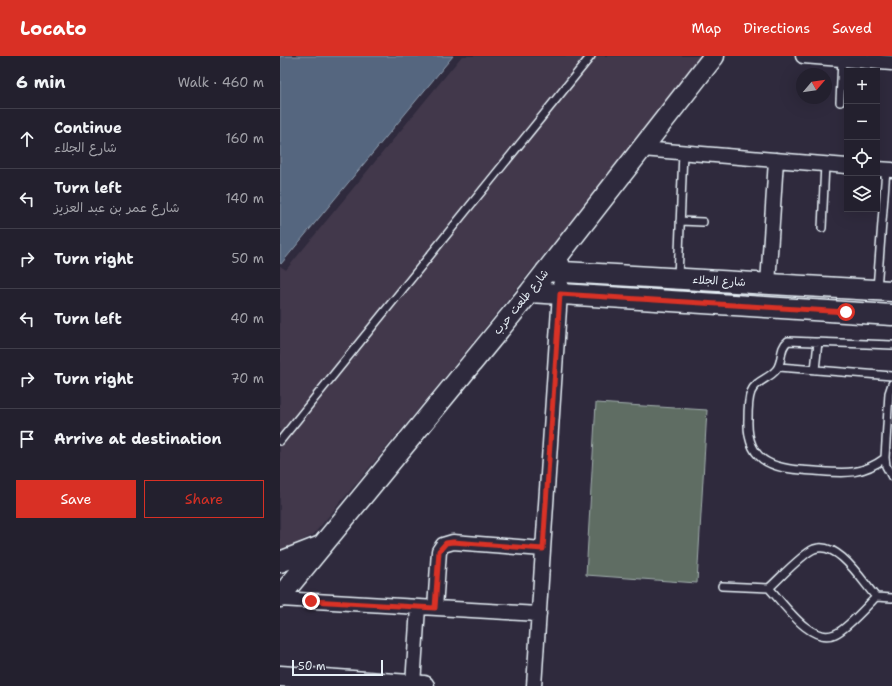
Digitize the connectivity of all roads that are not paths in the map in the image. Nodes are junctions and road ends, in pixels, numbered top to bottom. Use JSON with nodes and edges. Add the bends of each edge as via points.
{"nodes":[{"id":1,"x":591,"y":56,"type":"edge"},
{"id":2,"x":714,"y":56,"type":"edge"},
{"id":3,"x":803,"y":56,"type":"edge"},
{"id":4,"x":842,"y":59,"type":"junction"},
{"id":5,"x":892,"y":62,"type":"edge"},
{"id":6,"x":840,"y":102,"type":"dead end"},
{"id":7,"x":642,"y":149,"type":"junction"},
{"id":8,"x":683,"y":152,"type":"junction"},
{"id":9,"x":776,"y":160,"type":"junction"},
{"id":10,"x":825,"y":164,"type":"junction"},
{"id":11,"x":844,"y":166,"type":"edge"},
{"id":12,"x":885,"y":169,"type":"edge"},
{"id":13,"x":680,"y":221,"type":"junction"},
{"id":14,"x":703,"y":222,"type":"dead end"},
{"id":15,"x":822,"y":228,"type":"dead end"},
{"id":16,"x":554,"y":271,"type":"junction"},
{"id":17,"x":678,"y":279,"type":"junction"},
{"id":18,"x":768,"y":284,"type":"junction"},
{"id":19,"x":884,"y":290,"type":"edge"},
{"id":20,"x":530,"y":292,"type":"junction"},
{"id":21,"x":560,"y":294,"type":"junction"},
{"id":22,"x":892,"y":315,"type":"edge"},
{"id":23,"x":818,"y":342,"type":"junction"},
{"id":24,"x":892,"y":345,"type":"edge"},
{"id":25,"x":779,"y":367,"type":"junction"},
{"id":26,"x":815,"y":370,"type":"junction"},
{"id":27,"x":892,"y":376,"type":"edge"},
{"id":28,"x":892,"y":384,"type":"edge"},
{"id":29,"x":280,"y":442,"type":"edge"},
{"id":30,"x":884,"y":458,"type":"junction"},
{"id":31,"x":892,"y":477,"type":"edge"},
{"id":32,"x":323,"y":545,"type":"junction"},
{"id":33,"x":543,"y":549,"type":"junction"},
{"id":34,"x":280,"y":562,"type":"edge"},
{"id":35,"x":722,"y":586,"type":"dead end"},
{"id":36,"x":769,"y":588,"type":"junction"},
{"id":37,"x":876,"y":597,"type":"junction"},
{"id":38,"x":280,"y":598,"type":"edge"},
{"id":39,"x":892,"y":598,"type":"edge"},
{"id":40,"x":418,"y":607,"type":"junction"},
{"id":41,"x":435,"y":608,"type":"junction"},
{"id":42,"x":539,"y":614,"type":"junction"},
{"id":43,"x":280,"y":676,"type":"edge"},
{"id":44,"x":342,"y":683,"type":"edge"},
{"id":45,"x":418,"y":686,"type":"edge"},
{"id":46,"x":534,"y":686,"type":"edge"}],
"edges":[{"from":1,"to":29,"type":"lane"},
{"from":2,"to":7,"type":"main road","name":"شارع طلعت حرب"},
{"from":3,"to":4,"type":"street"},
{"from":4,"to":5,"type":"street"},
{"from":4,"to":6,"type":"lane"},
{"from":7,"to":8,"type":"street"},
{"from":7,"to":16,"type":"main road","name":"شارع طلعت حرب","via":[[563,249]]},
{"from":8,"to":9,"type":"street"},
{"from":8,"to":13,"type":"lane"},
{"from":9,"to":10,"type":"street"},
{"from":9,"to":18,"type":"street"},
{"from":10,"to":11,"type":"street"},
{"from":10,"to":15,"type":"lane"},
{"from":12,"to":19,"type":"lane"},
{"from":13,"to":14,"type":"lane"},
{"from":13,"to":17,"type":"lane"},
{"from":16,"to":17,"type":"main road","name":"شارع الجلاء"},
{"from":16,"to":20,"type":"main road","name":"شارع طلعت حرب"},
{"from":16,"to":21,"type":"street"},
{"from":17,"to":18,"type":"main road","name":"شارع الجلاء"},
{"from":18,"to":19,"type":"main road","name":"شارع الجلاء"},
{"from":20,"to":21,"type":"main road","name":"شارع الجلاء"},
{"from":20,"to":32,"type":"main road","name":"شارع طلعت حرب"},
{"from":21,"to":22,"type":"main road","name":"شارع الجلاء"},
{"from":21,"to":33,"type":"street"},
{"from":23,"to":24,"type":"lane"},
{"from":23,"to":25,"type":"lane","via":[[788,341],[782,349]]},
{"from":23,"to":26,"type":"lane"},
{"from":25,"to":26,"type":"lane"},
{"from":25,"to":30,"type":"lane","via":[[772,375],[756,384],[749,399],[748,436],[761,458],[772,466],[784,469],[844,473],[859,472],[873,467]]},
{"from":26,"to":27,"type":"lane"},
{"from":28,"to":30,"type":"lane","via":[[889,393]]},
{"from":30,"to":31,"type":"lane"},
{"from":32,"to":34,"type":"main road","name":"شارع طلعت حرب"},
{"from":32,"to":38,"type":"main road","name":"شارع طلعت حرب"},
{"from":33,"to":41,"type":"street","via":[[446,543],[439,551]]},
{"from":33,"to":42,"type":"street"},
{"from":35,"to":36,"type":"lane"},
{"from":36,"to":37,"type":"lane","via":[[813,634],[824,637],[836,634]]},
{"from":36,"to":37,"type":"lane","via":[[813,550],[825,548],[836,551]]},
{"from":37,"to":39,"type":"lane"},
{"from":38,"to":40,"type":"street"},
{"from":40,"to":41,"type":"street"},
{"from":40,"to":45,"type":"street"},
{"from":41,"to":42,"type":"street"},
{"from":42,"to":46,"type":"street"},
{"from":43,"to":44,"type":"main road"},
{"from":44,"to":45,"type":"main road"}]}
